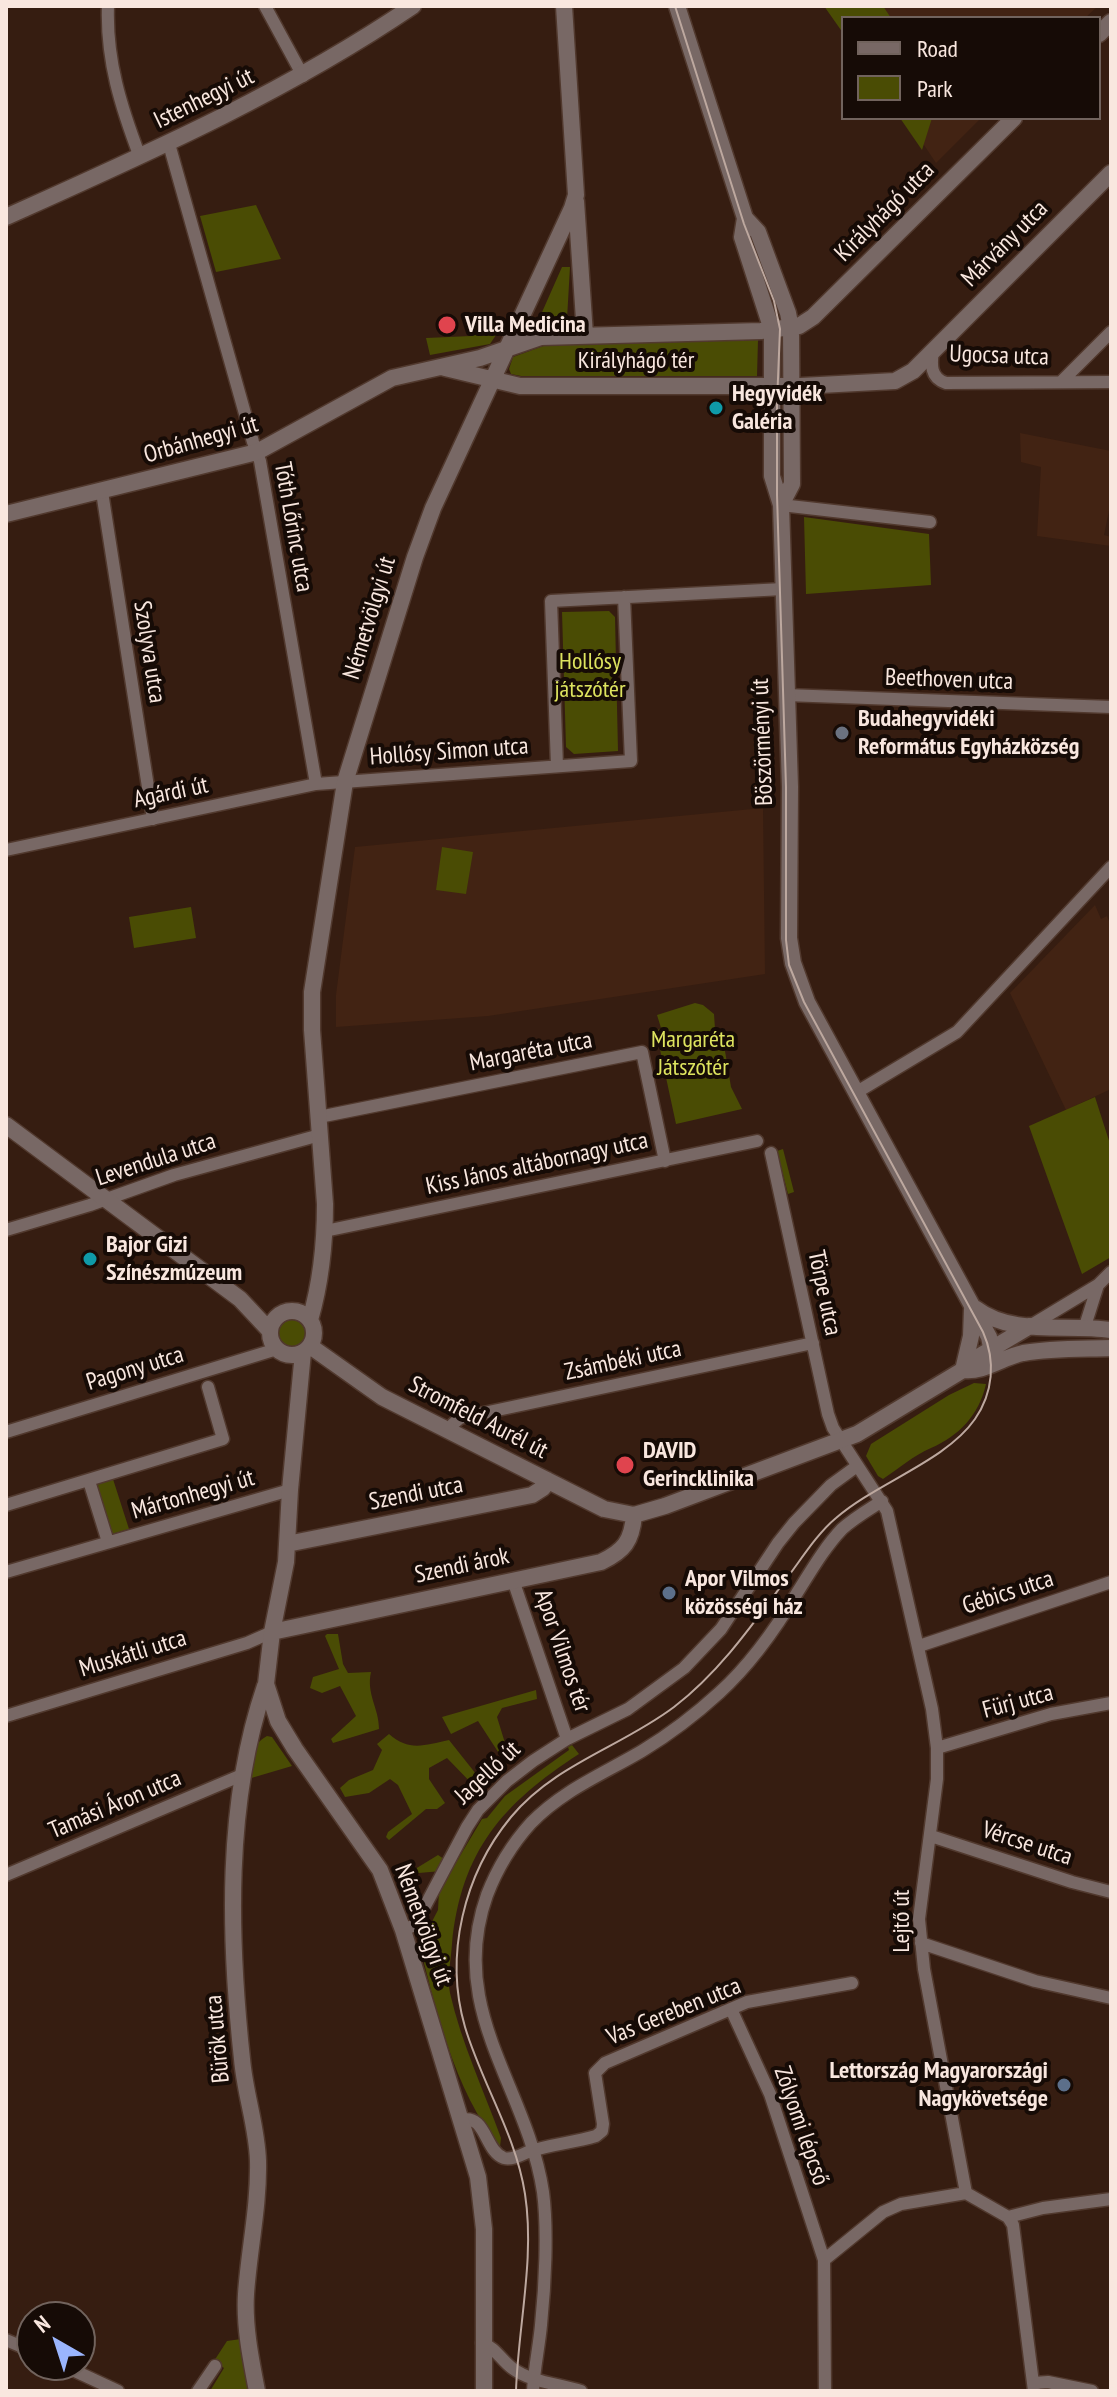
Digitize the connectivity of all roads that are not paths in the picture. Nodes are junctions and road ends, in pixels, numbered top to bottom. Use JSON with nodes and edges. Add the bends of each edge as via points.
{"nodes":[{"id":1,"x":108,"y":6,"type":"edge"},
{"id":2,"x":265,"y":6,"type":"edge"},
{"id":3,"x":413,"y":6,"type":"edge"},
{"id":4,"x":564,"y":6,"type":"edge"},
{"id":5,"x":677,"y":6,"type":"edge"},
{"id":6,"x":303,"y":76,"type":"junction"},
{"id":7,"x":1012,"y":120,"type":"edge"},
{"id":8,"x":169,"y":144,"type":"junction"},
{"id":9,"x":140,"y":157,"type":"junction"},
{"id":10,"x":1111,"y":173,"type":"edge"},
{"id":11,"x":576,"y":195,"type":"junction"},
{"id":12,"x":6,"y":217,"type":"edge"},
{"id":13,"x":782,"y":329,"type":"junction"},
{"id":14,"x":1111,"y":332,"type":"edge"},
{"id":15,"x":585,"y":335,"type":"junction"},
{"id":16,"x":933,"y":349,"type":"junction"},
{"id":17,"x":506,"y":350,"type":"junction"},
{"id":18,"x":443,"y":368,"type":"junction"},
{"id":19,"x":491,"y":381,"type":"junction"},
{"id":20,"x":1061,"y":382,"type":"junction"},
{"id":21,"x":1111,"y":382,"type":"edge"},
{"id":22,"x":782,"y":386,"type":"junction"},
{"id":23,"x":257,"y":452,"type":"junction"},
{"id":24,"x":102,"y":492,"type":"junction"},
{"id":25,"x":781,"y":505,"type":"junction"},
{"id":26,"x":6,"y":514,"type":"edge"},
{"id":27,"x":930,"y":522,"type":"dead end"},
{"id":28,"x":783,"y":589,"type":"junction"},
{"id":29,"x":624,"y":597,"type":"junction"},
{"id":30,"x":786,"y":695,"type":"junction"},
{"id":31,"x":1111,"y":707,"type":"edge"},
{"id":32,"x":557,"y":766,"type":"junction"},
{"id":33,"x":345,"y":782,"type":"junction"},
{"id":34,"x":316,"y":784,"type":"junction"},
{"id":35,"x":153,"y":819,"type":"junction"},
{"id":36,"x":6,"y":850,"type":"edge"},
{"id":37,"x":1111,"y":867,"type":"edge"},
{"id":38,"x":857,"y":1092,"type":"junction"},
{"id":39,"x":319,"y":1117,"type":"junction"},
{"id":40,"x":6,"y":1125,"type":"edge"},
{"id":41,"x":320,"y":1135,"type":"junction"},
{"id":42,"x":757,"y":1141,"type":"dead end"},
{"id":43,"x":771,"y":1153,"type":"dead end"},
{"id":44,"x":665,"y":1161,"type":"junction"},
{"id":45,"x":105,"y":1199,"type":"junction"},
{"id":46,"x":6,"y":1230,"type":"edge"},
{"id":47,"x":325,"y":1231,"type":"junction"},
{"id":48,"x":320,"y":1272,"type":"junction"},
{"id":49,"x":1111,"y":1272,"type":"edge"},
{"id":50,"x":1098,"y":1285,"type":"junction"},
{"id":51,"x":240,"y":1299,"type":"junction"},
{"id":52,"x":971,"y":1304,"type":"junction"},
{"id":53,"x":287,"y":1313,"type":"junction"},
{"id":54,"x":310,"y":1320,"type":"junction"},
{"id":55,"x":1030,"y":1326,"type":"junction"},
{"id":56,"x":1085,"y":1326,"type":"junction"},
{"id":57,"x":1111,"y":1330,"type":"edge"},
{"id":58,"x":270,"y":1331,"type":"junction"},
{"id":59,"x":813,"y":1343,"type":"junction"},
{"id":60,"x":1111,"y":1348,"type":"edge"},
{"id":61,"x":306,"y":1349,"type":"junction"},
{"id":62,"x":1066,"y":1349,"type":"junction"},
{"id":63,"x":280,"y":1351,"type":"junction"},
{"id":64,"x":993,"y":1356,"type":"junction"},
{"id":65,"x":963,"y":1370,"type":"junction"},
{"id":66,"x":208,"y":1387,"type":"dead end"},
{"id":67,"x":297,"y":1405,"type":"junction"},
{"id":68,"x":449,"y":1431,"type":"junction"},
{"id":69,"x":6,"y":1432,"type":"edge"},
{"id":70,"x":842,"y":1440,"type":"junction"},
{"id":71,"x":857,"y":1466,"type":"junction"},
{"id":72,"x":547,"y":1480,"type":"junction"},
{"id":73,"x":89,"y":1481,"type":"junction"},
{"id":74,"x":290,"y":1490,"type":"junction"},
{"id":75,"x":882,"y":1501,"type":"junction"},
{"id":76,"x":6,"y":1505,"type":"edge"},
{"id":77,"x":634,"y":1515,"type":"junction"},
{"id":78,"x":108,"y":1542,"type":"junction"},
{"id":79,"x":287,"y":1544,"type":"junction"},
{"id":80,"x":6,"y":1572,"type":"edge"},
{"id":81,"x":513,"y":1580,"type":"junction"},
{"id":82,"x":1111,"y":1582,"type":"edge"},
{"id":83,"x":272,"y":1632,"type":"junction"},
{"id":84,"x":919,"y":1646,"type":"junction"},
{"id":85,"x":266,"y":1684,"type":"junction"},
{"id":86,"x":1111,"y":1703,"type":"edge"},
{"id":87,"x":6,"y":1716,"type":"edge"},
{"id":88,"x":278,"y":1721,"type":"junction"},
{"id":89,"x":567,"y":1739,"type":"junction"},
{"id":90,"x":247,"y":1745,"type":"junction"},
{"id":91,"x":937,"y":1748,"type":"junction"},
{"id":92,"x":242,"y":1775,"type":"junction"},
{"id":93,"x":931,"y":1836,"type":"junction"},
{"id":94,"x":6,"y":1875,"type":"edge"},
{"id":95,"x":1111,"y":1892,"type":"edge"},
{"id":96,"x":403,"y":1930,"type":"junction"},
{"id":97,"x":921,"y":1943,"type":"junction"},
{"id":98,"x":852,"y":1983,"type":"dead end"},
{"id":99,"x":1111,"y":1998,"type":"edge"},
{"id":100,"x":731,"y":2009,"type":"junction"},
{"id":101,"x":461,"y":2120,"type":"junction"},
{"id":102,"x":531,"y":2150,"type":"junction"},
{"id":103,"x":966,"y":2193,"type":"junction"},
{"id":104,"x":1111,"y":2199,"type":"edge"},
{"id":105,"x":1008,"y":2217,"type":"junction"},
{"id":106,"x":824,"y":2260,"type":"junction"},
{"id":107,"x":482,"y":2343,"type":"junction"},
{"id":108,"x":215,"y":2366,"type":"dead end"},
{"id":109,"x":96,"y":2381,"type":"edge"},
{"id":110,"x":534,"y":2385,"type":"edge"},
{"id":111,"x":1034,"y":2387,"type":"edge"},
{"id":112,"x":118,"y":2391,"type":"edge"},
{"id":113,"x":198,"y":2391,"type":"edge"},
{"id":114,"x":257,"y":2391,"type":"edge"},
{"id":115,"x":484,"y":2391,"type":"edge"},
{"id":116,"x":581,"y":2391,"type":"edge"},
{"id":117,"x":825,"y":2391,"type":"edge"},
{"id":118,"x":1092,"y":2391,"type":"edge"}],
"edges":[{"from":1,"to":9,"type":"street","via":[[114,81]]},
{"from":2,"to":6,"type":"street"},
{"from":3,"to":6,"type":"street","name":"Istenhegyi út"},
{"from":4,"to":11,"type":"street","name":"Németvölgyi út"},
{"from":5,"to":13,"type":"street","name":"Böszörményi út","via":[[745,218],[742,237]]},
{"from":6,"to":8,"type":"street","name":"Istenhegyi út"},
{"from":7,"to":13,"type":"street","name":"Királyhágó utca","via":[[813,317]]},
{"from":8,"to":9,"type":"street","name":"Istenhegyi út"},
{"from":8,"to":23,"type":"street","name":"Tóth Lőrinc utca"},
{"from":9,"to":12,"type":"street","name":"Istenhegyi út"},
{"from":10,"to":16,"type":"street","name":"Márvány utca"},
{"from":11,"to":15,"type":"street"},
{"from":11,"to":17,"type":"street","name":"Németvölgyi út"},
{"from":13,"to":15,"type":"street","name":"Királyhágó tér"},
{"from":13,"to":22,"type":"street","name":"Böszörményi út"},
{"from":14,"to":20,"type":"street"},
{"from":15,"to":17,"type":"street","name":"Királyhágó tér","via":[[541,337]]},
{"from":16,"to":20,"type":"street","name":"Ugocsa utca","via":[[931,366],[946,383]]},
{"from":16,"to":22,"type":"street","name":"Ugocsa utca","via":[[895,381]]},
{"from":17,"to":18,"type":"street","name":"Orbánhegyi út"},
{"from":17,"to":19,"type":"street","name":"Németvölgyi út"},
{"from":18,"to":19,"type":"street","name":"Orbánhegyi út"},
{"from":18,"to":23,"type":"street","name":"Orbánhegyi út","via":[[392,378]]},
{"from":19,"to":22,"type":"street","name":"Királyhágó tér","via":[[520,386]]},
{"from":19,"to":33,"type":"street","name":"Németvölgyi út","via":[[415,557]]},
{"from":20,"to":21,"type":"street","name":"Ugocsa utca"},
{"from":22,"to":25,"type":"street","name":"Böszörményi út","via":[[792,484]]},
{"from":23,"to":24,"type":"street","name":"Orbánhegyi út"},
{"from":23,"to":34,"type":"street","name":"Tóth Lőrinc utca"},
{"from":24,"to":26,"type":"street","name":"Orbánhegyi út"},
{"from":24,"to":35,"type":"street","name":"Szolyva utca"},
{"from":25,"to":27,"type":"street"},
{"from":25,"to":28,"type":"street","name":"Böszörményi út"},
{"from":28,"to":29,"type":"street","name":"Hollósy Simon utca"},
{"from":28,"to":30,"type":"street","name":"Böszörményi út"},
{"from":29,"to":32,"type":"street","name":"Hollósy Simon utca","via":[[551,601]]},
{"from":29,"to":32,"type":"street","name":"Hollósy Simon utca","via":[[631,761]]},
{"from":30,"to":31,"type":"street","name":"Beethoven utca"},
{"from":30,"to":38,"type":"street","name":"Böszörményi út","via":[[789,938],[796,976],[816,997],[858,1073]]},
{"from":32,"to":33,"type":"street","name":"Hollósy Simon utca"},
{"from":33,"to":34,"type":"street","name":"Agárdi út"},
{"from":33,"to":39,"type":"street","name":"Németvölgyi út","via":[[312,992]]},
{"from":34,"to":35,"type":"street","name":"Agárdi út"},
{"from":35,"to":36,"type":"street","name":"Agárdi út"},
{"from":37,"to":38,"type":"street","via":[[957,1032]]},
{"from":38,"to":52,"type":"street","name":"Böszörményi út"},
{"from":39,"to":41,"type":"street","name":"Németvölgyi út"},
{"from":39,"to":44,"type":"street","name":"Margaréta utca","via":[[642,1052]]},
{"from":40,"to":45,"type":"street"},
{"from":41,"to":45,"type":"street","name":"Levendula utca"},
{"from":41,"to":47,"type":"street","name":"Németvölgyi út"},
{"from":42,"to":44,"type":"street","name":"Kiss János altábornagy utca"},
{"from":43,"to":59,"type":"street","name":"Törpe utca"},
{"from":44,"to":47,"type":"street","name":"Kiss János altábornagy utca"},
{"from":45,"to":46,"type":"street","name":"Levendula utca"},
{"from":45,"to":51,"type":"street"},
{"from":47,"to":48,"type":"street","name":"Németvölgyi út"},
{"from":48,"to":53,"type":"street","name":"Németvölgyi út"},
{"from":48,"to":54,"type":"street","name":"Németvölgyi út"},
{"from":49,"to":50,"type":"street"},
{"from":50,"to":55,"type":"street"},
{"from":50,"to":56,"type":"street"},
{"from":51,"to":53,"type":"street"},
{"from":51,"to":58,"type":"street"},
{"from":52,"to":55,"type":"street","via":[[1004,1324]]},
{"from":52,"to":64,"type":"street","name":"Böszörményi út"},
{"from":52,"to":65,"type":"street"},
{"from":53,"to":54,"type":"street"},
{"from":53,"to":58,"type":"street","via":[[275,1319]]},
{"from":54,"to":61,"type":"street","via":[[314,1333]]},
{"from":55,"to":56,"type":"street"},
{"from":55,"to":64,"type":"street"},
{"from":56,"to":57,"type":"street"},
{"from":56,"to":62,"type":"street"},
{"from":58,"to":63,"type":"street"},
{"from":59,"to":68,"type":"street","name":"Zsámbéki utca","via":[[460,1418]]},
{"from":59,"to":70,"type":"street","name":"Törpe utca","via":[[828,1414]]},
{"from":60,"to":62,"type":"street"},
{"from":61,"to":63,"type":"street","via":[[291,1355]]},
{"from":61,"to":67,"type":"street","name":"Németvölgyi út"},
{"from":61,"to":68,"type":"street","name":"Stromfeld Aurél út"},
{"from":62,"to":64,"type":"street"},
{"from":63,"to":67,"type":"street","name":"Németvölgyi út","via":[[291,1370]]},
{"from":63,"to":69,"type":"street","name":"Pagony utca"},
{"from":64,"to":65,"type":"street","via":[[974,1372]]},
{"from":65,"to":70,"type":"street"},
{"from":66,"to":73,"type":"street","name":"Mártonhegyi út","via":[[223,1439]]},
{"from":67,"to":74,"type":"street","name":"Németvölgyi út"},
{"from":68,"to":72,"type":"street","name":"Stromfeld Aurél út"},
{"from":70,"to":71,"type":"street","name":"Lejtő út"},
{"from":70,"to":77,"type":"street"},
{"from":71,"to":75,"type":"street","name":"Lejtő út"},
{"from":71,"to":89,"type":"street","name":"Apor Vilmos tér","via":[[815,1500],[690,1663],[628,1709]]},
{"from":72,"to":77,"type":"street","name":"Stromfeld Aurél út","via":[[613,1512]]},
{"from":72,"to":79,"type":"street","name":"Szendi utca","via":[[532,1495]]},
{"from":73,"to":76,"type":"street","name":"Mártonhegyi út"},
{"from":73,"to":78,"type":"street","name":"Mártonhegyi út"},
{"from":74,"to":78,"type":"street","name":"Mártonhegyi út"},
{"from":74,"to":79,"type":"street","name":"Németvölgyi út"},
{"from":75,"to":84,"type":"street","name":"Lejtő út"},
{"from":75,"to":102,"type":"street","name":"Németvölgyi út","via":[[829,1543],[742,1671],[685,1723],[547,1808],[504,1859],[479,1925],[481,2012]]},
{"from":77,"to":81,"type":"street","name":"Szendi árok","via":[[630,1540],[614,1556]]},
{"from":78,"to":80,"type":"street","name":"Mártonhegyi út"},
{"from":79,"to":83,"type":"street","name":"Németvölgyi út"},
{"from":81,"to":83,"type":"street","name":"Szendi árok"},
{"from":81,"to":89,"type":"street","name":"Apor Vilmos tér"},
{"from":82,"to":84,"type":"street","name":"Gébics utca"},
{"from":83,"to":85,"type":"street","name":"Németvölgyi út"},
{"from":83,"to":87,"type":"street","name":"Muskátli utca"},
{"from":84,"to":91,"type":"street","name":"Lejtő út"},
{"from":85,"to":88,"type":"street","name":"Németvölgyi út"},
{"from":85,"to":90,"type":"street","name":"Bürök utca"},
{"from":86,"to":91,"type":"street","name":"Fürj utca","via":[[1051,1714]]},
{"from":88,"to":90,"type":"street"},
{"from":88,"to":96,"type":"street","name":"Németvölgyi út","via":[[380,1870]]},
{"from":89,"to":96,"type":"street","name":"Jagelló út","via":[[507,1781],[473,1816],[415,1925]]},
{"from":90,"to":92,"type":"street","name":"Bürök utca"},
{"from":91,"to":93,"type":"street","name":"Lejtő út"},
{"from":92,"to":94,"type":"street","name":"Tamási Áron utca"},
{"from":92,"to":114,"type":"street","name":"Bürök utca","via":[[234,1888],[242,2062],[258,2153],[258,2201],[246,2295]]},
{"from":93,"to":95,"type":"street","name":"Vércse utca"},
{"from":93,"to":97,"type":"street","name":"Lejtő út","via":[[920,1900]]},
{"from":96,"to":101,"type":"street","name":"Németvölgyi út"},
{"from":97,"to":99,"type":"street","via":[[1035,1981]]},
{"from":97,"to":103,"type":"street","name":"Lejtő út"},
{"from":98,"to":100,"type":"street","name":"Vas Gereben utca"},
{"from":100,"to":102,"type":"street","name":"Vas Gereben utca","via":[[600,2067],[595,2073],[603,2124],[599,2134]]},
{"from":100,"to":106,"type":"street","name":"Zólyomi lépcső","via":[[770,2094]]},
{"from":101,"to":102,"type":"street","name":"Vas Gereben utca","via":[[475,2121],[501,2158]]},
{"from":101,"to":107,"type":"street","name":"Németvölgyi út","via":[[478,2177],[484,2229]]},
{"from":102,"to":110,"type":"street","name":"Németvölgyi út","via":[[544,2216]]},
{"from":103,"to":105,"type":"street"},
{"from":103,"to":106,"type":"street","via":[[883,2212]]},
{"from":104,"to":105,"type":"street"},
{"from":105,"to":111,"type":"street","via":[[1016,2235]]},
{"from":106,"to":117,"type":"street","name":"Zólyomi lépcső"},
{"from":107,"to":110,"type":"street"},
{"from":107,"to":115,"type":"street","name":"Németvölgyi út"},
{"from":108,"to":113,"type":"street"},
{"from":109,"to":112,"type":"street"},
{"from":110,"to":116,"type":"street"},
{"from":111,"to":118,"type":"street","via":[[1048,2382]]}]}
